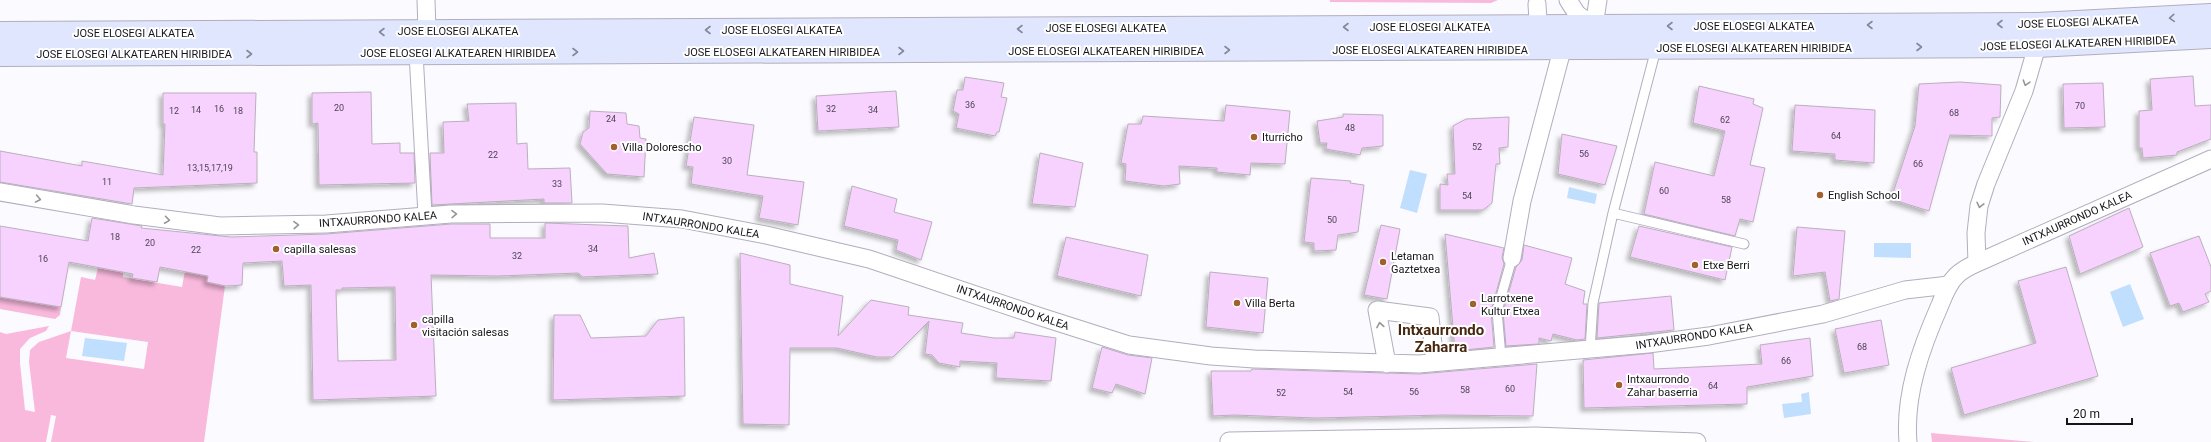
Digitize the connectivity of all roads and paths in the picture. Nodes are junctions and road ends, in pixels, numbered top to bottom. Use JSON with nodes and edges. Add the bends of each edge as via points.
{"nodes":[{"id":1,"x":426,"y":0,"type":"edge"},
{"id":2,"x":1568,"y":0,"type":"edge"},
{"id":3,"x":1598,"y":0,"type":"edge"},
{"id":4,"x":1539,"y":2,"type":"edge"},
{"id":5,"x":2211,"y":15,"type":"edge"},
{"id":6,"x":1511,"y":26,"type":"junction"},
{"id":7,"x":1538,"y":26,"type":"junction"},
{"id":8,"x":1594,"y":26,"type":"junction"},
{"id":9,"x":427,"y":31,"type":"junction"},
{"id":10,"x":0,"y":34,"type":"edge"},
{"id":11,"x":2211,"y":36,"type":"edge"},
{"id":12,"x":2038,"y":46,"type":"junction"},
{"id":13,"x":1656,"y":49,"type":"junction"},
{"id":14,"x":1562,"y":50,"type":"junction"},
{"id":15,"x":416,"y":53,"type":"junction"},
{"id":16,"x":0,"y":55,"type":"edge"},
{"id":17,"x":2211,"y":159,"type":"edge"},
{"id":18,"x":0,"y":192,"type":"edge"},
{"id":19,"x":1613,"y":213,"type":"junction"},
{"id":20,"x":425,"y":215,"type":"junction"},
{"id":21,"x":1744,"y":244,"type":"dead end"},
{"id":22,"x":1512,"y":258,"type":"joint"},
{"id":23,"x":1977,"y":263,"type":"junction"},
{"id":24,"x":1949,"y":285,"type":"junction"},
{"id":25,"x":1590,"y":350,"type":"junction"},
{"id":26,"x":1501,"y":358,"type":"junction"},
{"id":27,"x":1435,"y":362,"type":"junction"},
{"id":28,"x":1387,"y":364,"type":"junction"},
{"id":29,"x":1229,"y":441,"type":"dead end"},
{"id":30,"x":1697,"y":442,"type":"edge"},
{"id":31,"x":1908,"y":442,"type":"edge"}],
"edges":[{"from":1,"to":9,"type":"street"},
{"from":2,"to":8,"type":"street","via":[[1577,14]]},
{"from":3,"to":8,"type":"street"},
{"from":4,"to":6,"type":"street"},
{"from":4,"to":7,"type":"street"},
{"from":5,"to":8,"type":"main road","name":"JOSE ELOSEGI ALKATEA","one_way":true,"via":[[2038,24]]},
{"from":6,"to":7,"type":"main road","name":"JOSE ELOSEGI ALKATEA"},
{"from":6,"to":9,"type":"main road","name":"JOSE ELOSEGI ALKATEA","one_way":true},
{"from":7,"to":8,"type":"main road","name":"JOSE ELOSEGI ALKATEA"},
{"from":7,"to":14,"type":"street","via":[[1545,41]]},
{"from":9,"to":10,"type":"main road","name":"JOSE ELOSEGI ALKATEA","one_way":true},
{"from":11,"to":12,"type":"main road","name":"JOSE ELOSEGI ALKATEAREN HIRIBIDEA"},
{"from":13,"to":12,"type":"main road","name":"JOSE ELOSEGI ALKATEAREN HIRIBIDEA","one_way":true},
{"from":12,"to":23,"type":"street","one_way":true,"via":[[2024,91],[1979,206],[1976,233]]},
{"from":13,"to":14,"type":"main road","name":"JOSE ELOSEGI ALKATEAREN HIRIBIDEA"},
{"from":13,"to":19,"type":"lane"},
{"from":15,"to":14,"type":"main road","name":"JOSE ELOSEGI ALKATEAREN HIRIBIDEA","one_way":true},
{"from":14,"to":22,"type":"street","via":[[1522,201]]},
{"from":16,"to":15,"type":"main road","name":"JOSE ELOSEGI ALKATEAREN HIRIBIDEA","one_way":true},
{"from":15,"to":20,"type":"street"},
{"from":17,"to":23,"type":"street","name":"INTXAURRONDO KALEA"},
{"from":18,"to":20,"type":"street","name":"INTXAURRONDO KALEA","one_way":true,"via":[[134,215],[220,226],[326,224]]},
{"from":19,"to":21,"type":"lane"},
{"from":19,"to":25,"type":"lane","via":[[1593,303]]},
{"from":20,"to":28,"type":"street","name":"INTXAURRONDO KALEA","one_way":true,"via":[[602,213],[682,219],[869,259],[1129,345],[1211,356]]},
{"from":22,"to":26,"type":"lane","via":[[1497,311]]},
{"from":23,"to":24,"type":"street","name":"INTXAURRONDO KALEA","via":[[1956,276]]},
{"from":24,"to":25,"type":"street","name":"INTXAURRONDO KALEA","via":[[1904,290],[1823,314],[1709,336]]},
{"from":24,"to":31,"type":"street","name":"INTXAURRONDO KALEA","via":[[1916,367],[1908,416]]},
{"from":25,"to":26,"type":"street","name":"INTXAURRONDO KALEA"},
{"from":26,"to":27,"type":"street","name":"INTXAURRONDO KALEA"},
{"from":27,"to":28,"type":"street","name":"INTXAURRONDO KALEA"},
{"from":28,"to":27,"type":"street","one_way":true,"via":[[1377,310],[1430,317]]},
{"from":29,"to":30,"type":"street","via":[[1535,436]]}]}
